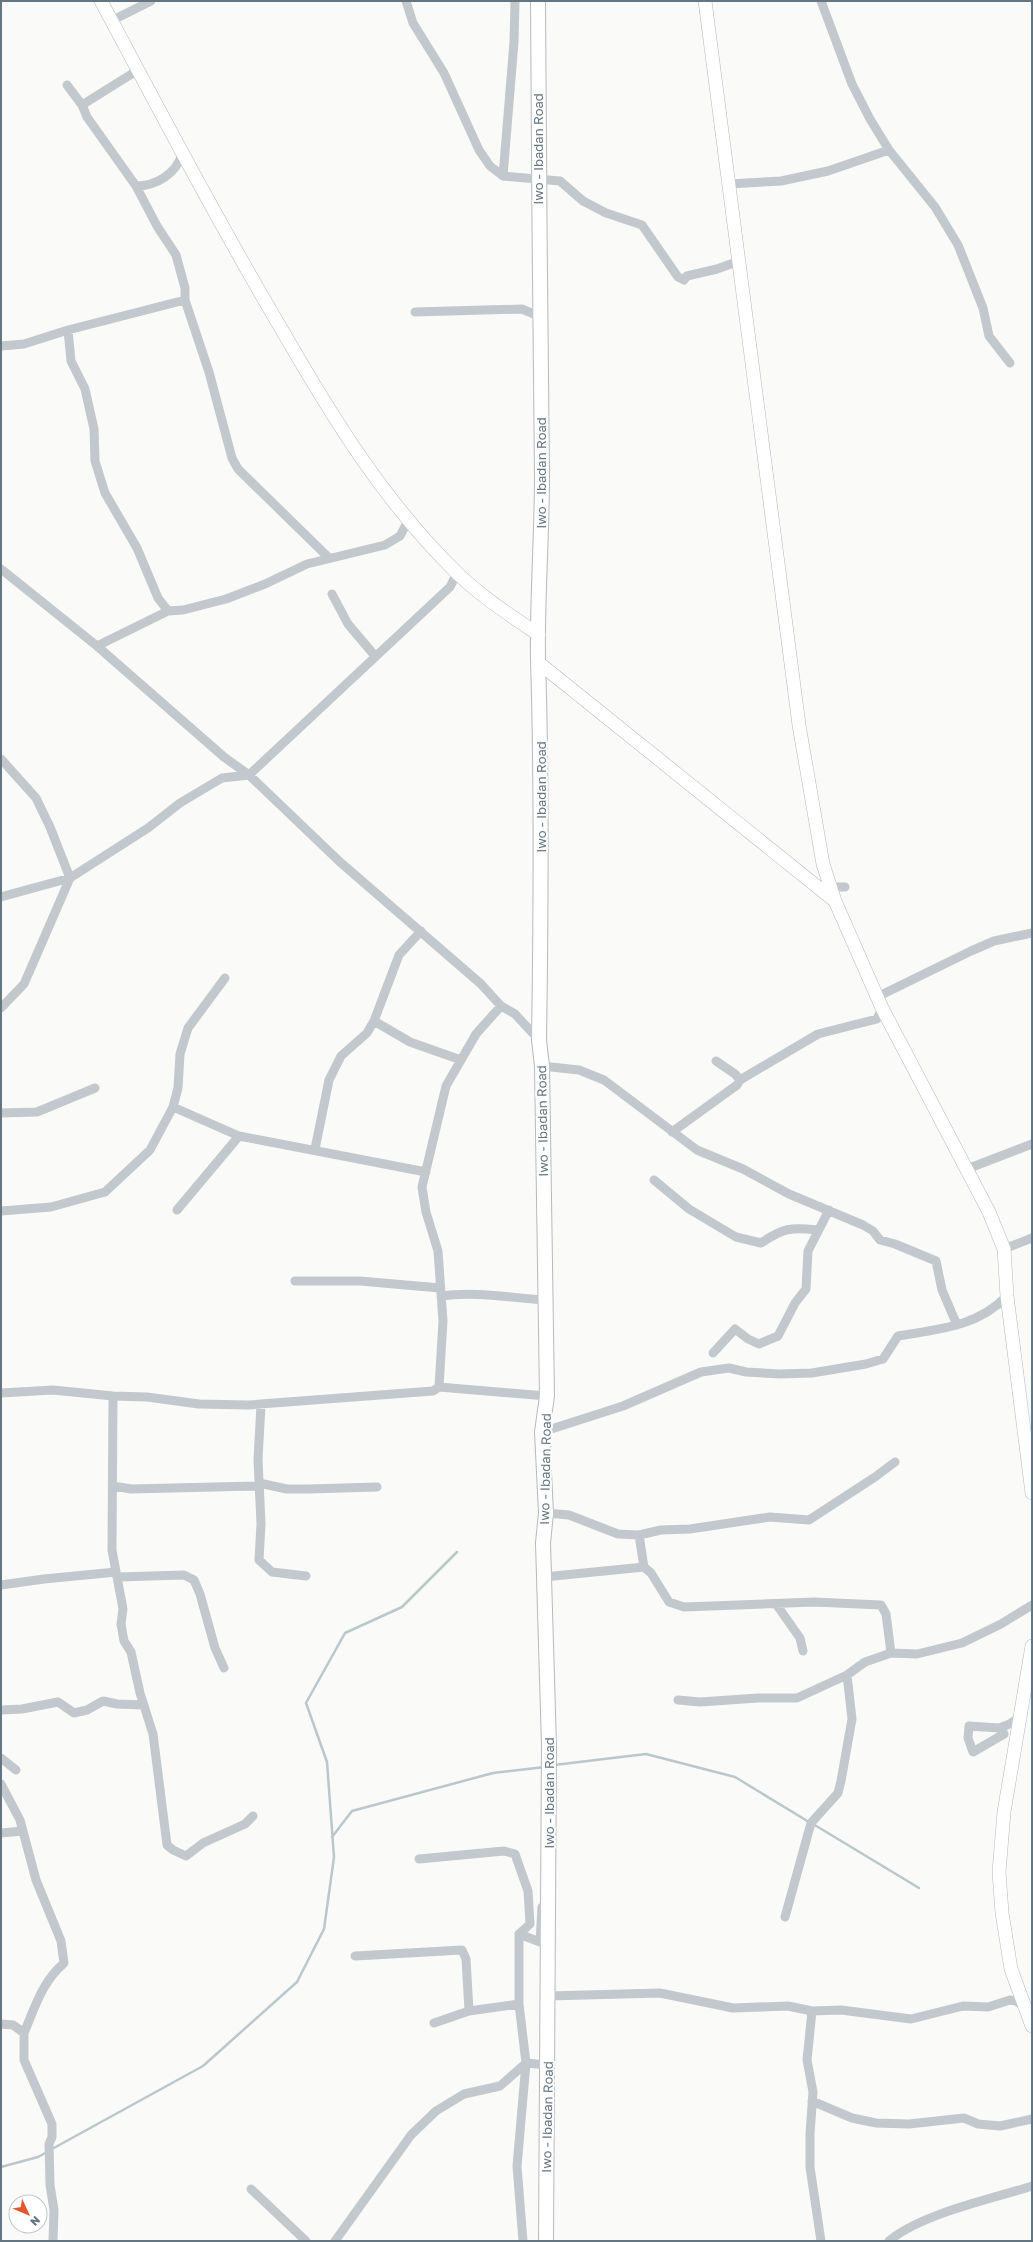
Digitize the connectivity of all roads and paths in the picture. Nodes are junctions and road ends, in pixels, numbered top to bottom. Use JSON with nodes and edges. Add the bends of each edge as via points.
{"nodes":[{"id":1,"x":100,"y":1,"type":"edge"},
{"id":2,"x":151,"y":1,"type":"edge"},
{"id":3,"x":406,"y":1,"type":"edge"},
{"id":4,"x":515,"y":1,"type":"edge"},
{"id":5,"x":538,"y":1,"type":"edge"},
{"id":6,"x":705,"y":1,"type":"edge"},
{"id":7,"x":820,"y":1,"type":"edge"},
{"id":8,"x":111,"y":21,"type":"junction"},
{"id":9,"x":138,"y":70,"type":"junction"},
{"id":10,"x":66,"y":85,"type":"dead end"},
{"id":11,"x":82,"y":105,"type":"junction"},
{"id":12,"x":889,"y":150,"type":"junction"},
{"id":13,"x":182,"y":154,"type":"junction"},
{"id":14,"x":503,"y":176,"type":"junction"},
{"id":15,"x":538,"y":180,"type":"junction"},
{"id":16,"x":729,"y":184,"type":"junction"},
{"id":17,"x":136,"y":186,"type":"junction"},
{"id":18,"x":739,"y":261,"type":"junction"},
{"id":19,"x":185,"y":300,"type":"junction"},
{"id":20,"x":415,"y":312,"type":"dead end"},
{"id":21,"x":541,"y":317,"type":"junction"},
{"id":22,"x":68,"y":330,"type":"junction"},
{"id":23,"x":1,"y":346,"type":"edge"},
{"id":24,"x":1010,"y":363,"type":"dead end"},
{"id":25,"x":409,"y":519,"type":"junction"},
{"id":26,"x":329,"y":558,"type":"junction"},
{"id":27,"x":1,"y":569,"type":"edge"},
{"id":28,"x":457,"y":573,"type":"junction"},
{"id":29,"x":1,"y":576,"type":"edge"},
{"id":30,"x":18,"y":583,"type":"junction"},
{"id":31,"x":332,"y":594,"type":"dead end"},
{"id":32,"x":168,"y":611,"type":"junction"},
{"id":33,"x":539,"y":635,"type":"junction"},
{"id":34,"x":98,"y":646,"type":"junction"},
{"id":35,"x":375,"y":656,"type":"junction"},
{"id":36,"x":539,"y":663,"type":"junction"},
{"id":37,"x":1,"y":759,"type":"edge"},
{"id":38,"x":249,"y":774,"type":"junction"},
{"id":39,"x":70,"y":878,"type":"junction"},
{"id":40,"x":830,"y":887,"type":"junction"},
{"id":41,"x":844,"y":887,"type":"dead end"},
{"id":42,"x":1,"y":897,"type":"edge"},
{"id":43,"x":835,"y":901,"type":"junction"},
{"id":44,"x":421,"y":931,"type":"junction"},
{"id":45,"x":1032,"y":933,"type":"edge"},
{"id":46,"x":225,"y":978,"type":"dead end"},
{"id":47,"x":880,"y":1002,"type":"junction"},
{"id":48,"x":501,"y":1006,"type":"junction"},
{"id":49,"x":1,"y":1008,"type":"edge"},
{"id":50,"x":374,"y":1021,"type":"junction"},
{"id":51,"x":539,"y":1040,"type":"junction"},
{"id":52,"x":461,"y":1060,"type":"junction"},
{"id":53,"x":716,"y":1061,"type":"dead end"},
{"id":54,"x":542,"y":1066,"type":"junction"},
{"id":55,"x":740,"y":1080,"type":"junction"},
{"id":56,"x":95,"y":1088,"type":"dead end"},
{"id":57,"x":173,"y":1107,"type":"junction"},
{"id":58,"x":1,"y":1114,"type":"edge"},
{"id":59,"x":672,"y":1132,"type":"junction"},
{"id":60,"x":239,"y":1136,"type":"junction"},
{"id":61,"x":1032,"y":1144,"type":"edge"},
{"id":62,"x":315,"y":1149,"type":"junction"},
{"id":63,"x":967,"y":1169,"type":"junction"},
{"id":64,"x":426,"y":1172,"type":"junction"},
{"id":65,"x":654,"y":1180,"type":"dead end"},
{"id":66,"x":176,"y":1210,"type":"dead end"},
{"id":67,"x":829,"y":1210,"type":"junction"},
{"id":68,"x":1,"y":1211,"type":"edge"},
{"id":69,"x":817,"y":1230,"type":"junction"},
{"id":70,"x":1032,"y":1238,"type":"edge"},
{"id":71,"x":1004,"y":1249,"type":"junction"},
{"id":72,"x":295,"y":1281,"type":"dead end"},
{"id":73,"x":440,"y":1292,"type":"junction"},
{"id":74,"x":1007,"y":1296,"type":"junction"},
{"id":75,"x":546,"y":1300,"type":"junction"},
{"id":76,"x":957,"y":1325,"type":"junction"},
{"id":77,"x":712,"y":1353,"type":"dead end"},
{"id":78,"x":439,"y":1387,"type":"junction"},
{"id":79,"x":1,"y":1393,"type":"edge"},
{"id":80,"x":113,"y":1396,"type":"junction"},
{"id":81,"x":547,"y":1396,"type":"junction"},
{"id":82,"x":261,"y":1405,"type":"junction"},
{"id":83,"x":542,"y":1432,"type":"junction"},
{"id":84,"x":895,"y":1462,"type":"dead end"},
{"id":85,"x":259,"y":1484,"type":"junction"},
{"id":86,"x":113,"y":1486,"type":"junction"},
{"id":87,"x":377,"y":1487,"type":"dead end"},
{"id":88,"x":1032,"y":1493,"type":"edge"},
{"id":89,"x":546,"y":1513,"type":"junction"},
{"id":90,"x":638,"y":1535,"type":"junction"},
{"id":91,"x":644,"y":1567,"type":"junction"},
{"id":92,"x":117,"y":1574,"type":"junction"},
{"id":93,"x":306,"y":1576,"type":"dead end"},
{"id":94,"x":544,"y":1577,"type":"junction"},
{"id":95,"x":1,"y":1585,"type":"edge"},
{"id":96,"x":776,"y":1604,"type":"junction"},
{"id":97,"x":1032,"y":1605,"type":"edge"},
{"id":98,"x":1032,"y":1646,"type":"edge"},
{"id":99,"x":803,"y":1651,"type":"dead end"},
{"id":100,"x":891,"y":1653,"type":"junction"},
{"id":101,"x":224,"y":1668,"type":"dead end"},
{"id":102,"x":847,"y":1675,"type":"junction"},
{"id":103,"x":1028,"y":1683,"type":"edge"},
{"id":104,"x":678,"y":1700,"type":"dead end"},
{"id":105,"x":144,"y":1705,"type":"junction"},
{"id":106,"x":1,"y":1710,"type":"edge"},
{"id":107,"x":1020,"y":1716,"type":"junction"},
{"id":108,"x":1001,"y":1728,"type":"dead end"},
{"id":109,"x":1,"y":1758,"type":"edge"},
{"id":110,"x":16,"y":1770,"type":"dead end"},
{"id":111,"x":1,"y":1784,"type":"edge"},
{"id":112,"x":549,"y":1784,"type":"junction"},
{"id":113,"x":253,"y":1816,"type":"dead end"},
{"id":114,"x":23,"y":1831,"type":"junction"},
{"id":115,"x":1,"y":1833,"type":"edge"},
{"id":116,"x":419,"y":1859,"type":"dead end"},
{"id":117,"x":785,"y":1917,"type":"dead end"},
{"id":118,"x":520,"y":1934,"type":"junction"},
{"id":119,"x":355,"y":1956,"type":"dead end"},
{"id":120,"x":548,"y":1996,"type":"junction"},
{"id":121,"x":519,"y":2004,"type":"junction"},
{"id":122,"x":1026,"y":2007,"type":"junction"},
{"id":123,"x":469,"y":2011,"type":"junction"},
{"id":124,"x":812,"y":2011,"type":"junction"},
{"id":125,"x":434,"y":2023,"type":"dead end"},
{"id":126,"x":1,"y":2024,"type":"edge"},
{"id":127,"x":1032,"y":2026,"type":"edge"},
{"id":128,"x":24,"y":2033,"type":"junction"},
{"id":129,"x":526,"y":2063,"type":"junction"},
{"id":130,"x":547,"y":2065,"type":"junction"},
{"id":131,"x":812,"y":2101,"type":"junction"},
{"id":132,"x":1032,"y":2119,"type":"edge"},
{"id":133,"x":1032,"y":2186,"type":"edge"},
{"id":134,"x":251,"y":2189,"type":"dead end"},
{"id":135,"x":53,"y":2241,"type":"edge"},
{"id":136,"x":306,"y":2241,"type":"edge"},
{"id":137,"x":335,"y":2241,"type":"edge"},
{"id":138,"x":523,"y":2241,"type":"edge"},
{"id":139,"x":546,"y":2241,"type":"edge"},
{"id":140,"x":821,"y":2241,"type":"edge"},
{"id":141,"x":890,"y":2241,"type":"edge"}],
"edges":[{"from":1,"to":8,"type":"street"},
{"from":2,"to":8,"type":"street"},
{"from":3,"to":14,"type":"street","via":[[413,23],[444,73],[479,150],[490,166]]},
{"from":4,"to":14,"type":"street"},
{"from":5,"to":15,"type":"main road","name":"Iwo - Ibadan Road"},
{"from":6,"to":16,"type":"street"},
{"from":7,"to":12,"type":"street","via":[[852,84]]},
{"from":8,"to":9,"type":"street"},
{"from":9,"to":11,"type":"street"},
{"from":9,"to":13,"type":"street"},
{"from":10,"to":11,"type":"street"},
{"from":11,"to":17,"type":"street","via":[[87,117]]},
{"from":12,"to":16,"type":"street","via":[[828,171],[781,181]]},
{"from":12,"to":24,"type":"street","via":[[935,207],[958,245],[983,308],[988,336]]},
{"from":13,"to":17,"type":"street","via":[[180,161],[167,176],[149,186]]},
{"from":13,"to":25,"type":"street","via":[[324,402],[353,446]]},
{"from":14,"to":15,"type":"street"},
{"from":15,"to":18,"type":"street","via":[[560,181],[589,204],[606,213],[642,224],[678,277],[684,280],[687,276],[717,270]]},
{"from":15,"to":21,"type":"main road","name":"Iwo - Ibadan Road"},
{"from":16,"to":18,"type":"street"},
{"from":17,"to":19,"type":"street","via":[[176,255],[185,288]]},
{"from":18,"to":40,"type":"street","via":[[799,725],[823,864]]},
{"from":19,"to":22,"type":"street"},
{"from":19,"to":26,"type":"street","via":[[209,372],[232,458],[238,469]]},
{"from":20,"to":21,"type":"street","via":[[522,309]]},
{"from":21,"to":33,"type":"main road","name":"Iwo - Ibadan Road","via":[[542,482]]},
{"from":22,"to":23,"type":"street","via":[[24,344]]},
{"from":22,"to":32,"type":"street","via":[[71,361],[86,390],[94,429],[95,461],[105,493],[137,548],[158,598]]},
{"from":25,"to":26,"type":"street","via":[[400,536],[385,545]]},
{"from":25,"to":28,"type":"street"},
{"from":26,"to":32,"type":"street","via":[[307,564],[226,599],[183,610]]},
{"from":27,"to":30,"type":"street"},
{"from":28,"to":33,"type":"street"},
{"from":28,"to":35,"type":"street","via":[[450,588]]},
{"from":29,"to":30,"type":"street"},
{"from":30,"to":34,"type":"street"},
{"from":31,"to":35,"type":"street","via":[[348,624]]},
{"from":32,"to":34,"type":"street"},
{"from":33,"to":36,"type":"main road","name":"Iwo - Ibadan Road"},
{"from":34,"to":38,"type":"street","via":[[224,757]]},
{"from":35,"to":38,"type":"street"},
{"from":36,"to":43,"type":"street"},
{"from":36,"to":51,"type":"main road","name":"Iwo - Ibadan Road","via":[[542,842]]},
{"from":37,"to":39,"type":"street","via":[[36,798]]},
{"from":38,"to":39,"type":"street","via":[[222,778],[180,803],[148,828]]},
{"from":38,"to":44,"type":"street","via":[[340,862]]},
{"from":39,"to":42,"type":"street"},
{"from":39,"to":49,"type":"street","via":[[24,984]]},
{"from":40,"to":41,"type":"street"},
{"from":40,"to":43,"type":"street"},
{"from":43,"to":47,"type":"street"},
{"from":44,"to":48,"type":"street","via":[[481,984]]},
{"from":44,"to":50,"type":"street","via":[[399,955]]},
{"from":45,"to":47,"type":"street","via":[[994,941],[971,951]]},
{"from":46,"to":57,"type":"street","via":[[188,1028],[180,1054],[178,1088]]},
{"from":47,"to":55,"type":"street","via":[[877,1019],[818,1034]]},
{"from":47,"to":63,"type":"street"},
{"from":48,"to":51,"type":"street","via":[[515,1014]]},
{"from":48,"to":52,"type":"street","via":[[476,1034]]},
{"from":50,"to":52,"type":"street","via":[[410,1042]]},
{"from":50,"to":62,"type":"street","via":[[367,1033],[341,1056],[329,1080]]},
{"from":51,"to":54,"type":"main road","name":"Iwo - Ibadan Road"},
{"from":52,"to":64,"type":"street","via":[[446,1086]]},
{"from":53,"to":55,"type":"street"},
{"from":54,"to":59,"type":"street","via":[[579,1070],[604,1080]]},
{"from":54,"to":75,"type":"main road","name":"Iwo - Ibadan Road"},
{"from":55,"to":59,"type":"street","via":[[737,1085]]},
{"from":56,"to":58,"type":"street","via":[[37,1112]]},
{"from":57,"to":60,"type":"street"},
{"from":57,"to":68,"type":"street","via":[[150,1150],[105,1192],[51,1206]]},
{"from":59,"to":67,"type":"street","via":[[697,1150],[744,1169],[789,1194]]},
{"from":60,"to":62,"type":"street"},
{"from":60,"to":66,"type":"street"},
{"from":61,"to":63,"type":"street"},
{"from":62,"to":64,"type":"street"},
{"from":63,"to":71,"type":"street"},
{"from":64,"to":73,"type":"street","via":[[422,1187],[426,1212],[438,1251]]},
{"from":65,"to":69,"type":"street","via":[[689,1209],[736,1237],[762,1243],[779,1231],[795,1227]]},
{"from":67,"to":69,"type":"street"},
{"from":67,"to":76,"type":"street","via":[[863,1225],[873,1231],[880,1240],[936,1261],[942,1290]]},
{"from":69,"to":77,"type":"street","via":[[808,1251],[806,1289],[795,1303],[778,1336],[759,1344],[735,1329]]},
{"from":70,"to":71,"type":"street"},
{"from":71,"to":74,"type":"street"},
{"from":72,"to":73,"type":"street","via":[[360,1281]]},
{"from":73,"to":75,"type":"street"},
{"from":73,"to":78,"type":"street","via":[[443,1320]]},
{"from":74,"to":76,"type":"street","via":[[996,1308]]},
{"from":74,"to":88,"type":"street"},
{"from":75,"to":81,"type":"main road","name":"Iwo - Ibadan Road"},
{"from":76,"to":83,"type":"street","via":[[935,1332],[898,1336],[883,1359],[866,1364],[812,1373],[746,1372],[729,1368],[701,1372],[623,1406]]},
{"from":78,"to":81,"type":"street"},
{"from":78,"to":82,"type":"street","via":[[433,1391],[385,1396]]},
{"from":79,"to":80,"type":"street","via":[[53,1390]]},
{"from":80,"to":82,"type":"street","via":[[147,1397],[199,1404]]},
{"from":80,"to":86,"type":"street"},
{"from":81,"to":83,"type":"main road","name":"Iwo - Ibadan Road"},
{"from":82,"to":85,"type":"street"},
{"from":83,"to":89,"type":"main road","name":"Iwo - Ibadan Road"},
{"from":84,"to":90,"type":"street","via":[[809,1520],[770,1517]]},
{"from":85,"to":86,"type":"street","via":[[131,1489]]},
{"from":85,"to":87,"type":"street","via":[[309,1490]]},
{"from":85,"to":93,"type":"street","via":[[259,1560],[272,1572]]},
{"from":86,"to":92,"type":"street","via":[[112,1550]]},
{"from":89,"to":90,"type":"street","via":[[569,1515],[618,1534]]},
{"from":89,"to":94,"type":"main road","name":"Iwo - Ibadan Road","via":[[543,1543]]},
{"from":90,"to":91,"type":"street"},
{"from":91,"to":94,"type":"street"},
{"from":91,"to":96,"type":"street","via":[[651,1573],[669,1602],[674,1605],[684,1607]]},
{"from":92,"to":95,"type":"street","via":[[44,1578]]},
{"from":92,"to":101,"type":"street","via":[[184,1575],[194,1580],[214,1648]]},
{"from":92,"to":105,"type":"street","via":[[123,1609],[121,1624],[124,1641],[131,1652]]},
{"from":94,"to":112,"type":"main road","name":"Iwo - Ibadan Road"},
{"from":96,"to":99,"type":"street","via":[[800,1638]]},
{"from":96,"to":100,"type":"street","via":[[814,1602],[882,1605],[886,1614]]},
{"from":97,"to":100,"type":"street","via":[[1002,1624],[962,1643],[917,1654]]},
{"from":98,"to":103,"type":"street"},
{"from":100,"to":102,"type":"street","via":[[865,1662]]},
{"from":102,"to":104,"type":"street","via":[[797,1698],[700,1702]]},
{"from":102,"to":117,"type":"street","via":[[852,1719],[838,1793],[811,1823]]},
{"from":103,"to":107,"type":"street"},
{"from":105,"to":106,"type":"street","via":[[103,1701],[87,1710],[74,1713],[58,1702]]},
{"from":105,"to":113,"type":"street","via":[[153,1734],[166,1840],[170,1848],[186,1856],[203,1843],[245,1824]]},
{"from":107,"to":108,"type":"street","via":[[1012,1724]]},
{"from":107,"to":122,"type":"street","via":[[1004,1812],[999,1872],[1002,1913],[1012,1969]]},
{"from":109,"to":110,"type":"street"},
{"from":111,"to":114,"type":"street"},
{"from":112,"to":118,"type":"street","via":[[540,1942]]},
{"from":112,"to":120,"type":"main road","name":"Iwo - Ibadan Road"},
{"from":114,"to":115,"type":"street"},
{"from":114,"to":128,"type":"street","via":[[36,1880],[61,1940],[64,1963],[42,1989]]},
{"from":116,"to":118,"type":"street","via":[[504,1851],[515,1854],[528,1891],[530,1924]]},
{"from":118,"to":121,"type":"street"},
{"from":119,"to":123,"type":"street","via":[[462,1950],[466,1959]]},
{"from":120,"to":124,"type":"street","via":[[660,1993],[733,2008],[788,2006]]},
{"from":120,"to":130,"type":"main road","name":"Iwo - Ibadan Road"},
{"from":121,"to":123,"type":"street"},
{"from":121,"to":129,"type":"street"},
{"from":122,"to":124,"type":"street","via":[[1010,2000],[988,2007],[963,2006],[911,2019],[841,2010]]},
{"from":122,"to":127,"type":"street"},
{"from":123,"to":125,"type":"street"},
{"from":124,"to":131,"type":"street","via":[[807,2060],[813,2092]]},
{"from":126,"to":128,"type":"street","via":[[13,2025]]},
{"from":128,"to":135,"type":"street","via":[[24,2060],[52,2124],[49,2144],[50,2184],[54,2210]]},
{"from":129,"to":130,"type":"street"},
{"from":129,"to":137,"type":"street","via":[[500,2086],[464,2094],[436,2111],[411,2135]]},
{"from":129,"to":138,"type":"street","via":[[517,2166]]},
{"from":130,"to":139,"type":"main road","name":"Iwo - Ibadan Road"},
{"from":131,"to":132,"type":"street","via":[[852,2118],[876,2123],[909,2124],[964,2118],[978,2124],[1000,2126]]},
{"from":131,"to":140,"type":"street","via":[[810,2167]]},
{"from":133,"to":141,"type":"street","via":[[922,2221],[898,2233]]},
{"from":134,"to":136,"type":"street"}]}
